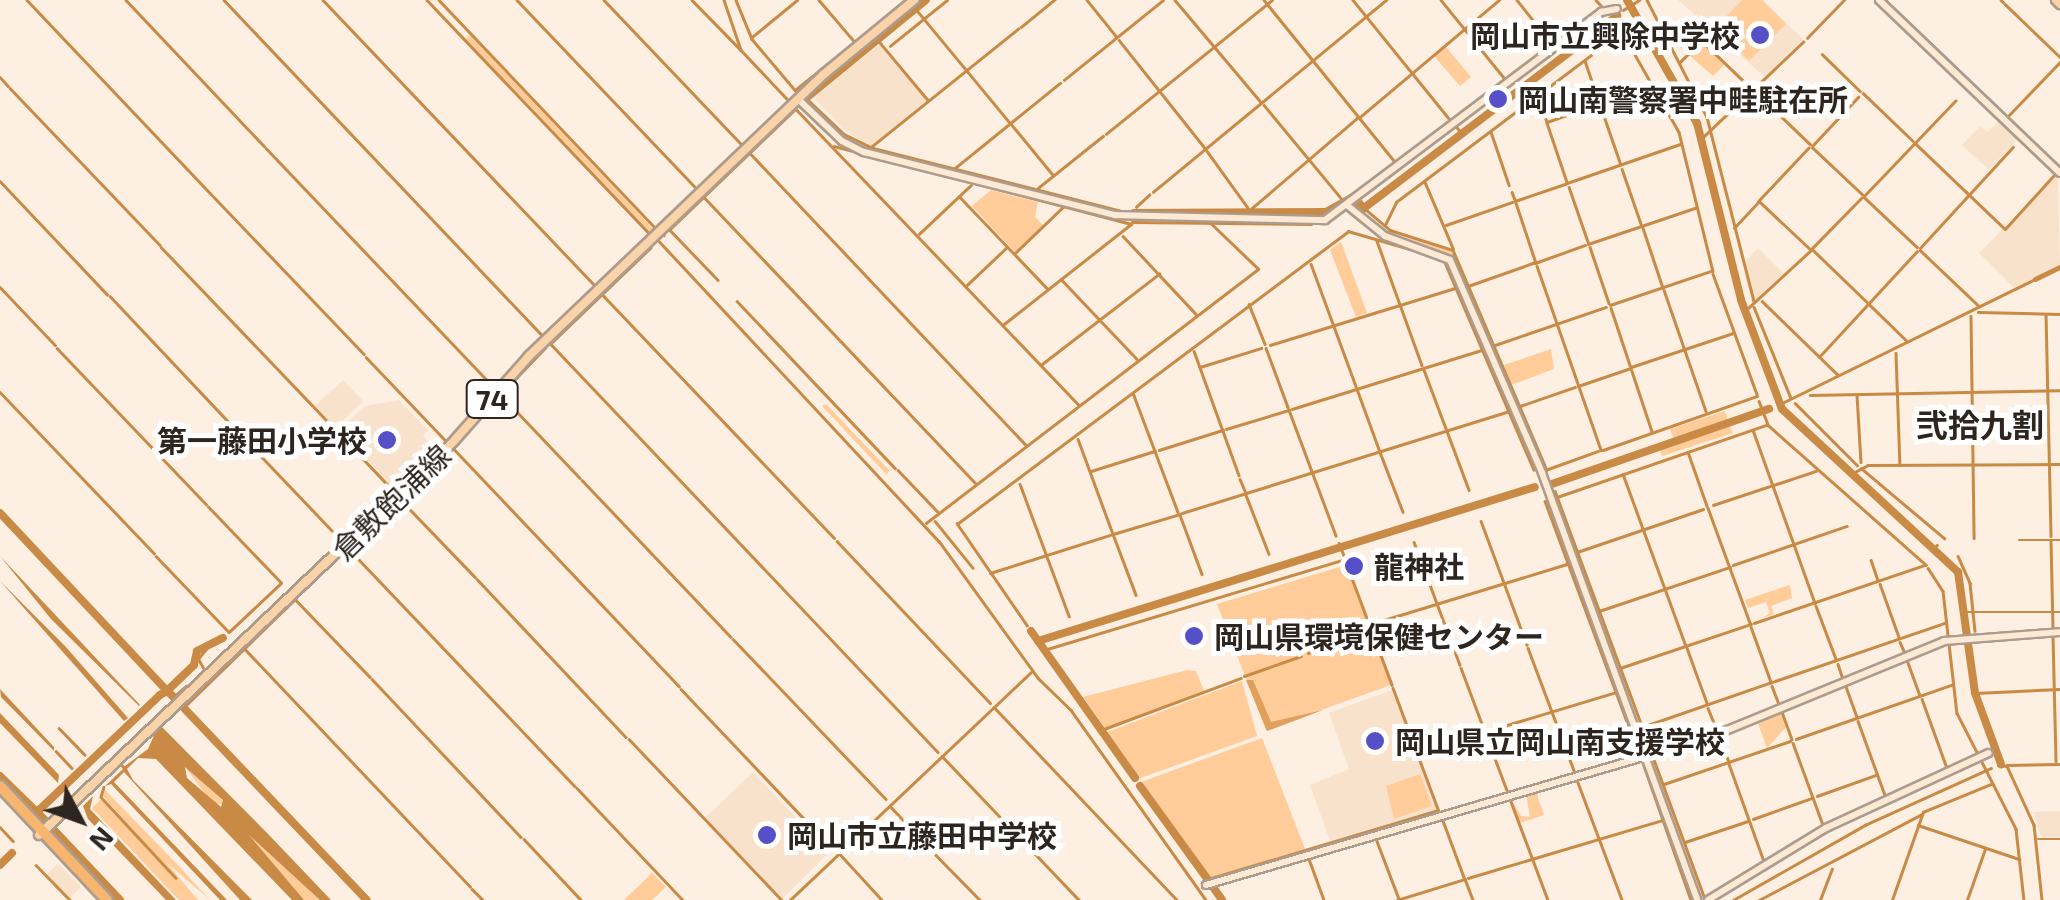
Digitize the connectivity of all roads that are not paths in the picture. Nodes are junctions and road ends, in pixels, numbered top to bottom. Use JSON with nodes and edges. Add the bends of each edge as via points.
{"nodes":[{"id":1,"x":914,"y":0,"type":"edge"},
{"id":2,"x":1880,"y":0,"type":"edge"},
{"id":3,"x":1617,"y":8,"type":"dead end"},
{"id":4,"x":800,"y":102,"type":"junction"},
{"id":5,"x":2060,"y":173,"type":"edge"},
{"id":6,"x":1353,"y":202,"type":"junction"},
{"id":7,"x":2060,"y":632,"type":"edge"},
{"id":8,"x":1988,"y":753,"type":"dead end"},
{"id":9,"x":1645,"y":757,"type":"junction"},
{"id":10,"x":0,"y":786,"type":"edge"},
{"id":11,"x":0,"y":795,"type":"edge"},
{"id":12,"x":40,"y":833,"type":"junction"},
{"id":13,"x":1206,"y":885,"type":"dead end"},
{"id":14,"x":104,"y":900,"type":"edge"},
{"id":15,"x":1697,"y":900,"type":"edge"},
{"id":16,"x":1708,"y":900,"type":"edge"}],
"edges":[{"from":1,"to":4,"type":"main road","name":"倉敷飽浦線","number":"74"},
{"from":2,"to":5,"type":"street"},
{"from":3,"to":6,"type":"street"},
{"from":4,"to":6,"type":"street","via":[[864,152],[1124,217],[1322,220]]},
{"from":4,"to":12,"type":"main road","name":"倉敷飽浦線","number":"74"},
{"from":6,"to":9,"type":"street","via":[[1386,236],[1450,260],[1546,486]]},
{"from":7,"to":9,"type":"street","via":[[1947,640],[1737,727]]},
{"from":8,"to":16,"type":"street","via":[[1826,828]]},
{"from":9,"to":13,"type":"street"},
{"from":9,"to":15,"type":"street"},
{"from":10,"to":12,"type":"highway"},
{"from":11,"to":12,"type":"highway"},
{"from":12,"to":14,"type":"highway"}]}
